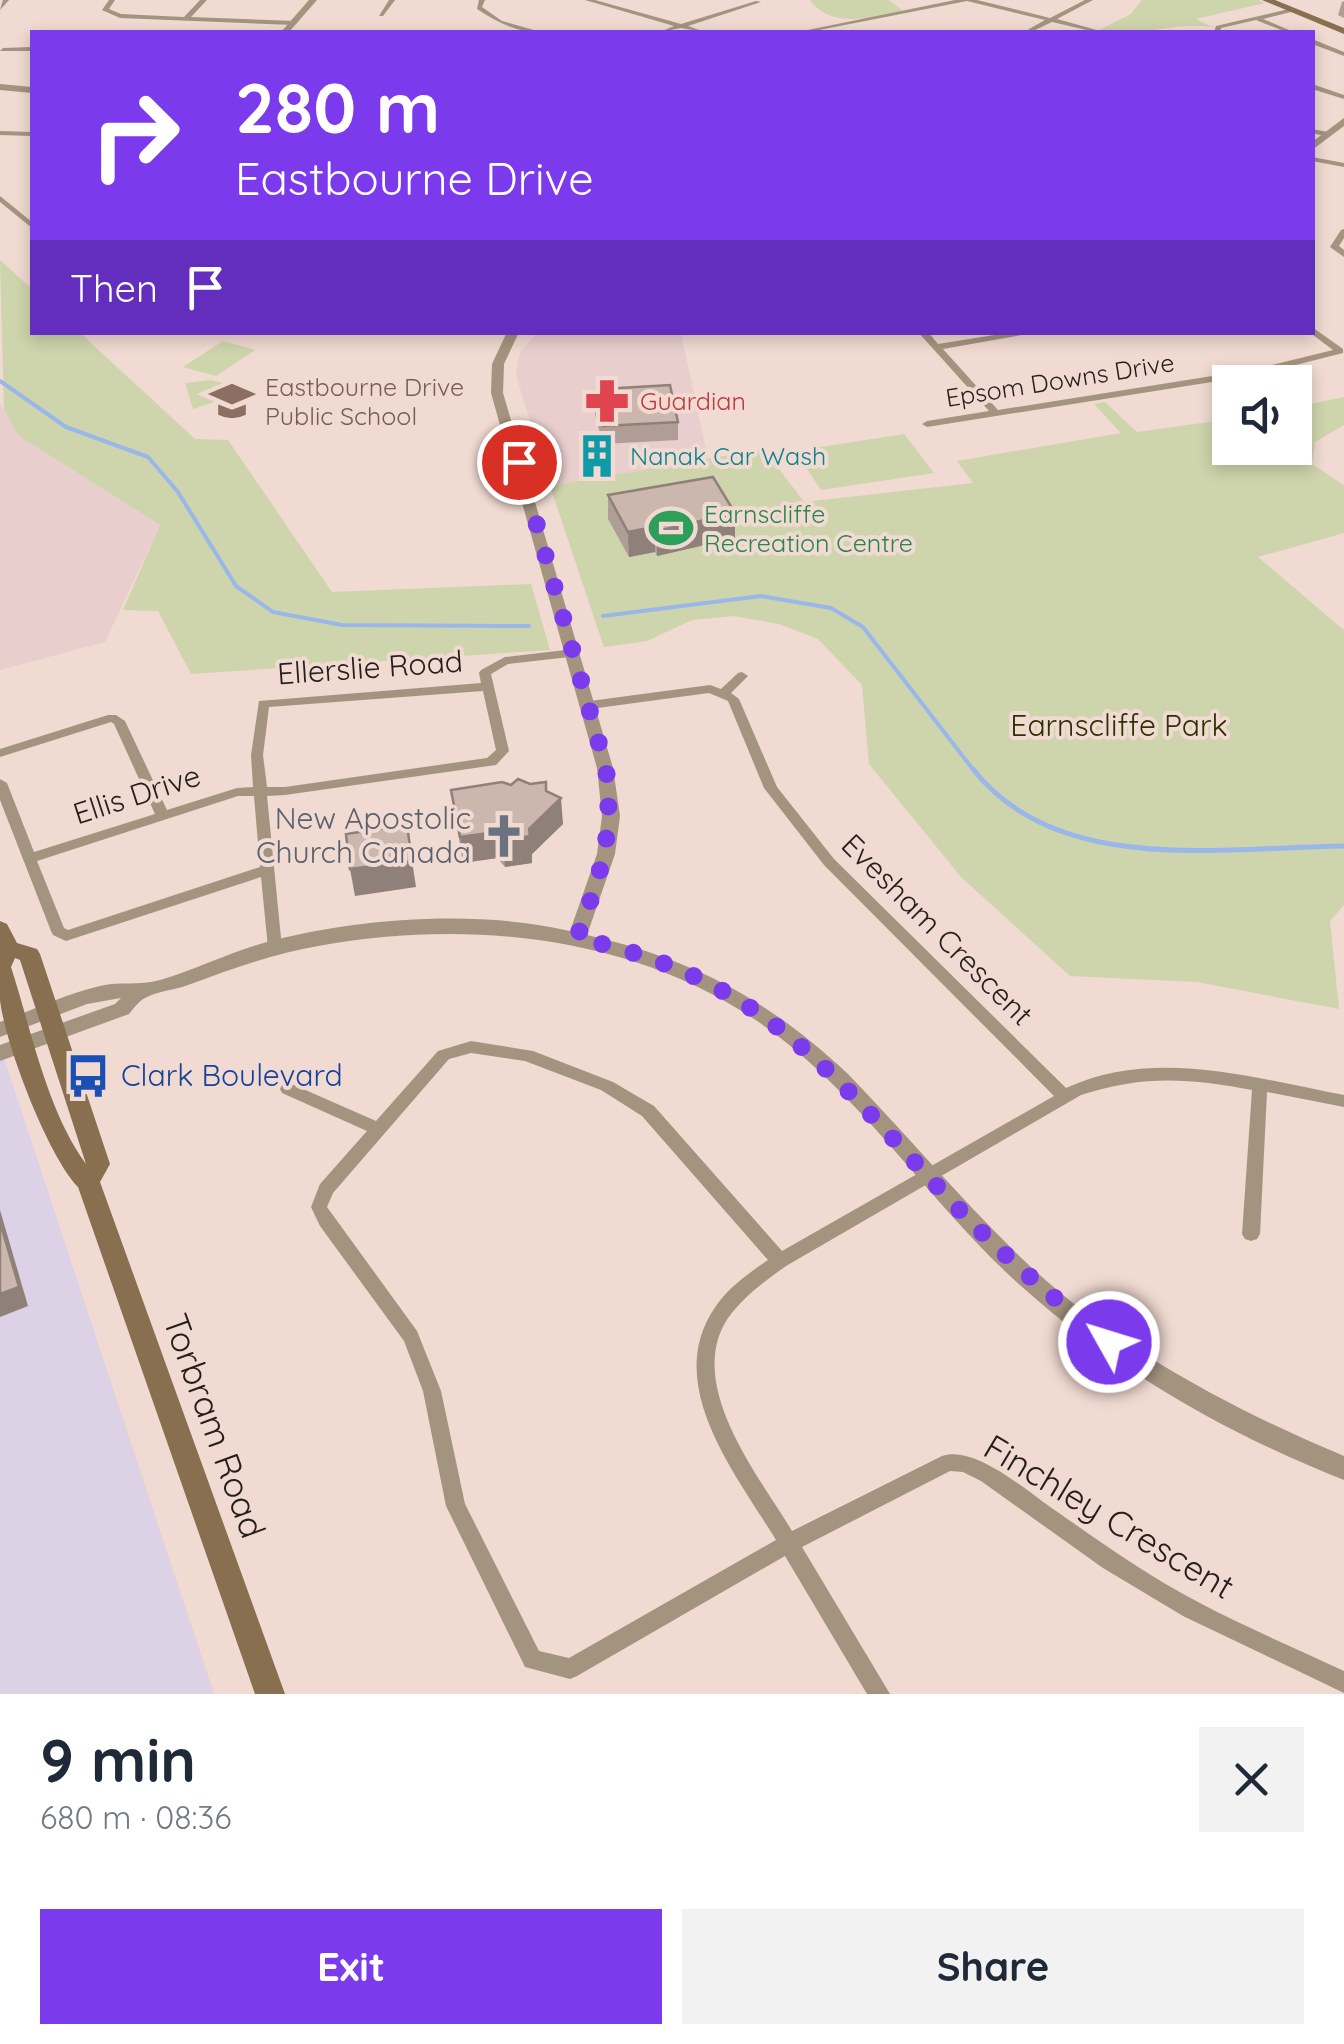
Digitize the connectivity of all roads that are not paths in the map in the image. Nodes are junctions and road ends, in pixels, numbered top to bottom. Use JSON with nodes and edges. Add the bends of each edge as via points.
{"nodes":[{"id":1,"x":6,"y":0,"type":"edge"},
{"id":2,"x":112,"y":0,"type":"edge"},
{"id":3,"x":204,"y":0,"type":"edge"},
{"id":4,"x":313,"y":0,"type":"edge"},
{"id":5,"x":392,"y":0,"type":"edge"},
{"id":6,"x":482,"y":0,"type":"edge"},
{"id":7,"x":588,"y":0,"type":"edge"},
{"id":8,"x":624,"y":0,"type":"edge"},
{"id":9,"x":968,"y":0,"type":"edge"},
{"id":10,"x":1090,"y":0,"type":"edge"},
{"id":11,"x":1267,"y":0,"type":"edge"},
{"id":12,"x":758,"y":2,"type":"edge"},
{"id":13,"x":608,"y":6,"type":"junction"},
{"id":14,"x":0,"y":8,"type":"edge"},
{"id":15,"x":1293,"y":10,"type":"junction"},
{"id":16,"x":381,"y":15,"type":"dead end"},
{"id":17,"x":186,"y":18,"type":"junction"},
{"id":18,"x":1256,"y":18,"type":"junction"},
{"id":19,"x":1053,"y":20,"type":"junction"},
{"id":20,"x":294,"y":23,"type":"junction"},
{"id":21,"x":680,"y":26,"type":"junction"},
{"id":22,"x":287,"y":30,"type":"edge"},
{"id":23,"x":531,"y":30,"type":"edge"},
{"id":24,"x":669,"y":30,"type":"edge"},
{"id":25,"x":695,"y":30,"type":"edge"},
{"id":26,"x":811,"y":30,"type":"edge"},
{"id":27,"x":1031,"y":30,"type":"edge"},
{"id":28,"x":1093,"y":30,"type":"edge"},
{"id":29,"x":1216,"y":30,"type":"edge"},
{"id":30,"x":1286,"y":30,"type":"edge"},
{"id":31,"x":1344,"y":31,"type":"edge"},
{"id":32,"x":1315,"y":42,"type":"edge"},
{"id":33,"x":1,"y":49,"type":"edge"},
{"id":34,"x":30,"y":49,"type":"edge"},
{"id":35,"x":1344,"y":54,"type":"edge"},
{"id":36,"x":1344,"y":84,"type":"edge"},
{"id":37,"x":0,"y":87,"type":"edge"},
{"id":38,"x":1315,"y":87,"type":"edge"},
{"id":39,"x":30,"y":90,"type":"edge"},
{"id":40,"x":1324,"y":90,"type":"junction"},
{"id":41,"x":1344,"y":97,"type":"edge"},
{"id":42,"x":1344,"y":121,"type":"edge"},
{"id":43,"x":1315,"y":132,"type":"edge"},
{"id":44,"x":0,"y":133,"type":"edge"},
{"id":45,"x":30,"y":134,"type":"edge"},
{"id":46,"x":1325,"y":134,"type":"junction"},
{"id":47,"x":1315,"y":144,"type":"edge"},
{"id":48,"x":1315,"y":159,"type":"edge"},
{"id":49,"x":1344,"y":165,"type":"edge"},
{"id":50,"x":0,"y":198,"type":"edge"},
{"id":51,"x":30,"y":224,"type":"edge"},
{"id":52,"x":1344,"y":232,"type":"edge"},
{"id":53,"x":1344,"y":254,"type":"edge"},
{"id":54,"x":1315,"y":332,"type":"edge"},
{"id":55,"x":512,"y":335,"type":"edge"},
{"id":56,"x":925,"y":335,"type":"edge"},
{"id":57,"x":1014,"y":335,"type":"edge"},
{"id":58,"x":936,"y":347,"type":"junction"},
{"id":59,"x":995,"y":412,"type":"junction"},
{"id":60,"x":927,"y":424,"type":"dead end"},
{"id":61,"x":574,"y":654,"type":"junction"},
{"id":62,"x":742,"y":676,"type":"dead end"},
{"id":63,"x":486,"y":687,"type":"junction"},
{"id":64,"x":725,"y":692,"type":"junction"},
{"id":65,"x":590,"y":705,"type":"junction"},
{"id":66,"x":0,"y":753,"type":"edge"},
{"id":67,"x":0,"y":783,"type":"edge"},
{"id":68,"x":262,"y":790,"type":"junction"},
{"id":69,"x":163,"y":816,"type":"junction"},
{"id":70,"x":30,"y":858,"type":"junction"},
{"id":71,"x":266,"y":870,"type":"junction"},
{"id":72,"x":577,"y":938,"type":"junction"},
{"id":73,"x":4,"y":939,"type":"edge"},
{"id":74,"x":275,"y":948,"type":"junction"},
{"id":75,"x":52,"y":1023,"type":"junction"},
{"id":76,"x":15,"y":1032,"type":"edge"},
{"id":77,"x":0,"y":1053,"type":"edge"},
{"id":78,"x":1260,"y":1084,"type":"junction"},
{"id":79,"x":288,"y":1089,"type":"dead end"},
{"id":80,"x":1063,"y":1095,"type":"junction"},
{"id":81,"x":1344,"y":1101,"type":"edge"},
{"id":82,"x":380,"y":1130,"type":"junction"},
{"id":83,"x":928,"y":1176,"type":"junction"},
{"id":84,"x":88,"y":1182,"type":"junction"},
{"id":85,"x":1251,"y":1234,"type":"dead end"},
{"id":86,"x":780,"y":1261,"type":"junction"},
{"id":87,"x":1344,"y":1468,"type":"edge"},
{"id":88,"x":788,"y":1544,"type":"junction"},
{"id":89,"x":1344,"y":1682,"type":"edge"},
{"id":90,"x":270,"y":1694,"type":"edge"},
{"id":91,"x":879,"y":1694,"type":"edge"}],
"edges":[{"from":1,"to":14,"type":"street"},
{"from":2,"to":17,"type":"street","via":[[109,14]]},
{"from":3,"to":17,"type":"street"},
{"from":4,"to":20,"type":"street"},
{"from":5,"to":16,"type":"street"},
{"from":6,"to":23,"type":"street","via":[[479,8],[492,18]]},
{"from":7,"to":13,"type":"street"},
{"from":8,"to":13,"type":"street"},
{"from":9,"to":19,"type":"street"},
{"from":9,"to":26,"type":"street"},
{"from":10,"to":19,"type":"street"},
{"from":11,"to":15,"type":"main road"},
{"from":12,"to":21,"type":"street"},
{"from":13,"to":21,"type":"street"},
{"from":15,"to":18,"type":"street"},
{"from":15,"to":31,"type":"main road"},
{"from":17,"to":20,"type":"street"},
{"from":18,"to":29,"type":"street"},
{"from":18,"to":30,"type":"street"},
{"from":19,"to":27,"type":"street"},
{"from":19,"to":28,"type":"street"},
{"from":20,"to":22,"type":"street"},
{"from":21,"to":24,"type":"street"},
{"from":21,"to":25,"type":"street"},
{"from":32,"to":35,"type":"street"},
{"from":33,"to":34,"type":"street"},
{"from":36,"to":40,"type":"street"},
{"from":37,"to":39,"type":"street"},
{"from":38,"to":40,"type":"street"},
{"from":40,"to":41,"type":"street"},
{"from":42,"to":46,"type":"street"},
{"from":43,"to":46,"type":"street"},
{"from":44,"to":45,"type":"street"},
{"from":46,"to":47,"type":"street"},
{"from":48,"to":49,"type":"street"},
{"from":50,"to":51,"type":"street"},
{"from":52,"to":53,"type":"street","via":[[1334,247]]},
{"from":54,"to":59,"type":"street","name":"Epsom Downs Drive","via":[[1340,350],[1256,372]]},
{"from":55,"to":61,"type":"street","via":[[498,364],[497,393]]},
{"from":56,"to":58,"type":"street"},
{"from":57,"to":58,"type":"street","name":"Epsom Downs Drive"},
{"from":58,"to":59,"type":"street"},
{"from":59,"to":60,"type":"street","name":"Epsom Downs Drive"},
{"from":61,"to":63,"type":"street","via":[[492,665]]},
{"from":61,"to":65,"type":"street"},
{"from":62,"to":64,"type":"street"},
{"from":63,"to":68,"type":"street","name":"Ellerslie Road","via":[[264,704],[257,755]]},
{"from":63,"to":68,"type":"street","via":[[503,750],[491,762]]},
{"from":64,"to":65,"type":"street"},
{"from":64,"to":80,"type":"street","name":"Evesham Crescent","via":[[734,699],[771,788],[829,862]]},
{"from":65,"to":72,"type":"street","via":[[611,816],[606,854]]},
{"from":66,"to":69,"type":"street","via":[[112,718],[120,722]]},
{"from":67,"to":70,"type":"street"},
{"from":68,"to":69,"type":"street","name":"Ellis Drive"},
{"from":68,"to":71,"type":"street","name":"Ellerslie Road"},
{"from":69,"to":70,"type":"street","name":"Ellis Drive"},
{"from":70,"to":71,"type":"street","via":[[58,931],[66,936]]},
{"from":71,"to":74,"type":"street","name":"Ellerslie Road"},
{"from":72,"to":74,"type":"street","via":[[441,925],[350,932]]},
{"from":72,"to":83,"type":"street","via":[[671,966],[764,1014],[834,1073]]},
{"from":73,"to":75,"type":"main road","name":"Torbram Road","via":[[29,954]]},
{"from":73,"to":76,"type":"main road","name":"Torbram Road","via":[[0,968]]},
{"from":74,"to":75,"type":"street","via":[[137,993],[122,1009]]},
{"from":75,"to":76,"type":"street"},
{"from":75,"to":84,"type":"main road","name":"Torbram Road","via":[[98,1164]]},
{"from":76,"to":77,"type":"street"},
{"from":76,"to":84,"type":"main road","name":"Torbram Road","via":[[74,1172]]},
{"from":78,"to":80,"type":"street","via":[[1190,1073],[1135,1074]]},
{"from":78,"to":81,"type":"street"},
{"from":78,"to":85,"type":"street"},
{"from":79,"to":82,"type":"street"},
{"from":80,"to":83,"type":"street"},
{"from":82,"to":86,"type":"street","via":[[444,1055],[471,1047],[527,1054],[607,1086],[648,1111]]},
{"from":82,"to":88,"type":"street","name":"Finchley Crescent","via":[[326,1189],[319,1207],[411,1337],[432,1391],[456,1506],[532,1660],[570,1669]]},
{"from":83,"to":86,"type":"street"},
{"from":83,"to":87,"type":"street","via":[[1029,1278],[1109,1342],[1214,1406]]},
{"from":84,"to":90,"type":"main road","name":"Torbram Road"},
{"from":86,"to":88,"type":"street","via":[[739,1288],[716,1315],[702,1384],[718,1426]]},
{"from":88,"to":89,"type":"street","name":"Finchley Crescent","via":[[932,1468],[965,1463],[1190,1609]]},
{"from":88,"to":91,"type":"street"}]}
